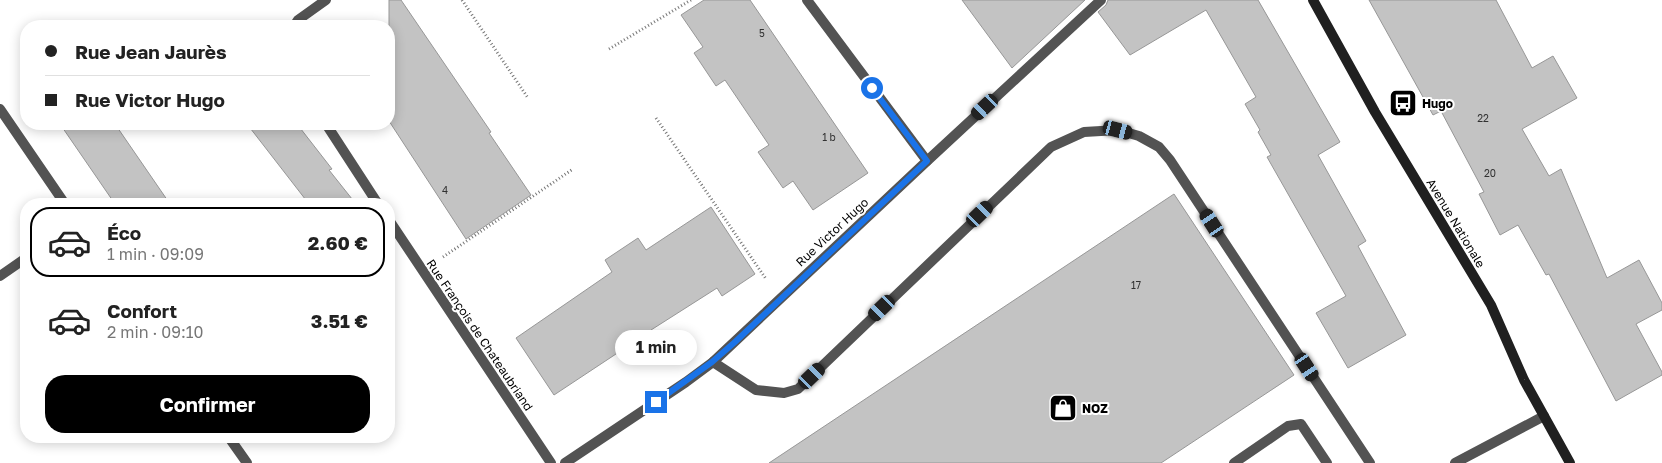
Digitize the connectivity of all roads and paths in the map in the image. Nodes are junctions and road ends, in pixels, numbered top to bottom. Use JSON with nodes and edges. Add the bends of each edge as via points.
{"nodes":[{"id":1,"x":326,"y":0,"type":"edge"},
{"id":2,"x":462,"y":0,"type":"edge"},
{"id":3,"x":691,"y":0,"type":"edge"},
{"id":4,"x":807,"y":0,"type":"edge"},
{"id":5,"x":1101,"y":0,"type":"edge"},
{"id":6,"x":1313,"y":0,"type":"edge"},
{"id":7,"x":298,"y":20,"type":"edge"},
{"id":8,"x":609,"y":49,"type":"dead end"},
{"id":9,"x":528,"y":98,"type":"dead end"},
{"id":10,"x":0,"y":109,"type":"edge"},
{"id":11,"x":656,"y":118,"type":"dead end"},
{"id":12,"x":330,"y":130,"type":"edge"},
{"id":13,"x":927,"y":161,"type":"junction"},
{"id":14,"x":572,"y":168,"type":"dead end"},
{"id":15,"x":61,"y":198,"type":"edge"},
{"id":16,"x":374,"y":198,"type":"edge"},
{"id":17,"x":395,"y":229,"type":"edge"},
{"id":18,"x":20,"y":262,"type":"edge"},
{"id":19,"x":422,"y":271,"type":"junction"},
{"id":20,"x":0,"y":276,"type":"edge"},
{"id":21,"x":780,"y":299,"type":"junction"},
{"id":22,"x":712,"y":362,"type":"junction"},
{"id":23,"x":1544,"y":416,"type":"junction"},
{"id":24,"x":233,"y":443,"type":"edge"},
{"id":25,"x":247,"y":463,"type":"edge"},
{"id":26,"x":551,"y":463,"type":"edge"},
{"id":27,"x":565,"y":463,"type":"edge"},
{"id":28,"x":1234,"y":463,"type":"edge"},
{"id":29,"x":1327,"y":463,"type":"edge"},
{"id":30,"x":1370,"y":463,"type":"edge"},
{"id":31,"x":1455,"y":463,"type":"edge"},
{"id":32,"x":1570,"y":463,"type":"edge"}],
"edges":[{"from":1,"to":7,"type":"street"},
{"from":2,"to":9,"type":"path"},
{"from":3,"to":8,"type":"path"},
{"from":4,"to":13,"type":"street"},
{"from":5,"to":13,"type":"street","name":"Rue Victor Hugo"},
{"from":6,"to":23,"type":"main road","name":"Avenue Nationale","via":[[1375,112],[1491,305],[1524,380]]},
{"from":10,"to":15,"type":"street"},
{"from":11,"to":21,"type":"path"},
{"from":12,"to":16,"type":"street"},
{"from":13,"to":21,"type":"street","name":"Rue Victor Hugo"},
{"from":14,"to":19,"type":"path"},
{"from":17,"to":19,"type":"street","name":"Rue François de Chateaubriand"},
{"from":18,"to":20,"type":"street"},
{"from":19,"to":26,"type":"street","name":"Rue François de Chateaubriand"},
{"from":21,"to":22,"type":"street","name":"Rue Victor Hugo"},
{"from":22,"to":27,"type":"street","name":"Rue Victor Hugo"},
{"from":22,"to":30,"type":"street","via":[[756,390],[784,393],[798,389],[1051,147],[1084,132],[1118,130],[1158,147],[1170,160]]},
{"from":23,"to":31,"type":"street"},
{"from":23,"to":32,"type":"main road","name":"Avenue Nationale"},
{"from":24,"to":25,"type":"street"},
{"from":28,"to":29,"type":"street","via":[[1288,426],[1300,424]]}]}
